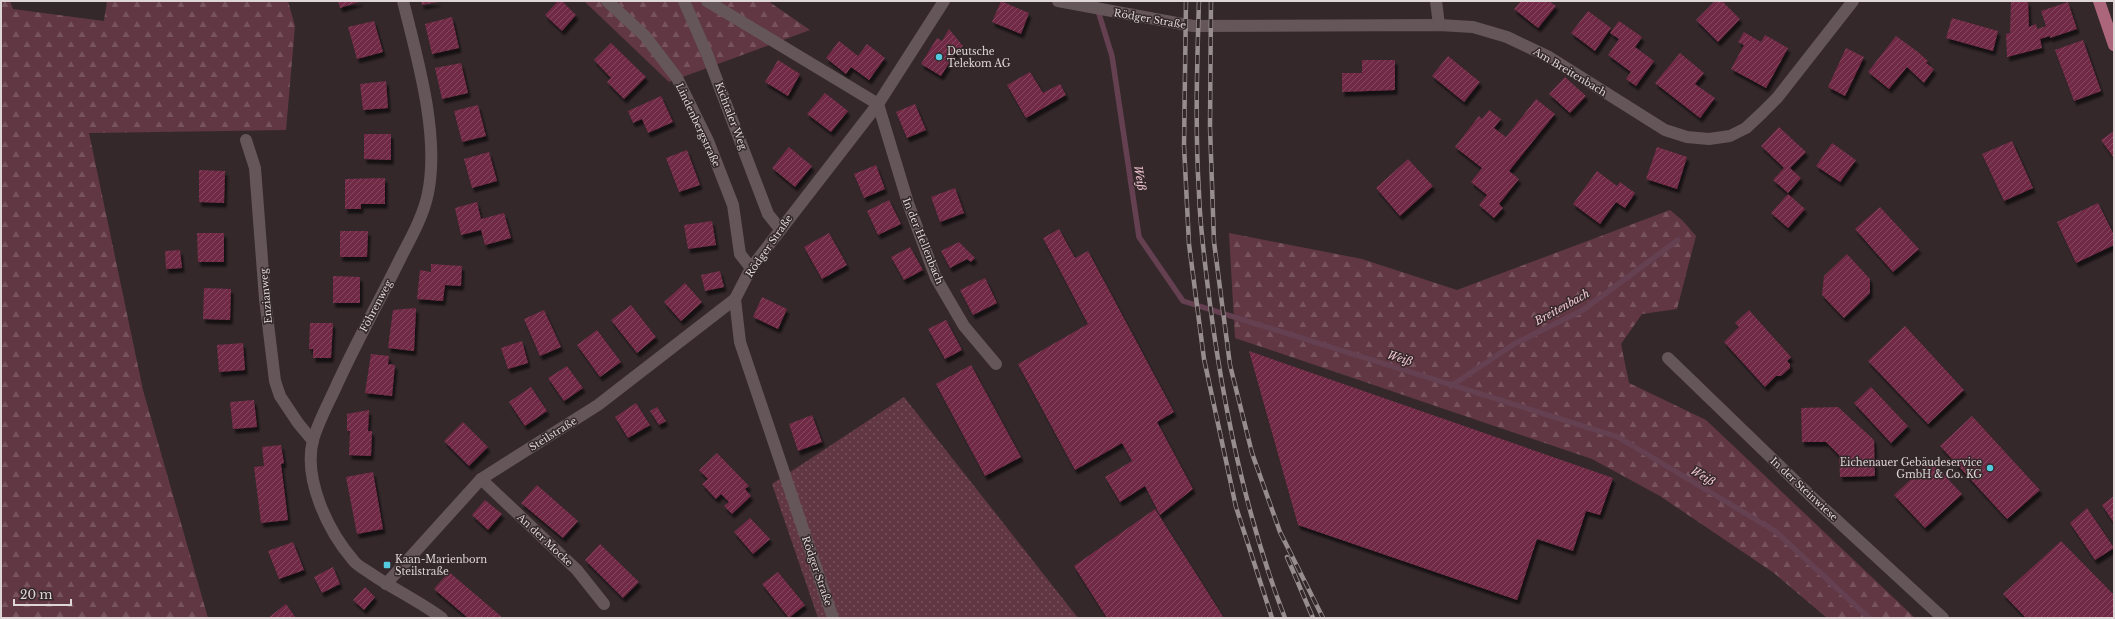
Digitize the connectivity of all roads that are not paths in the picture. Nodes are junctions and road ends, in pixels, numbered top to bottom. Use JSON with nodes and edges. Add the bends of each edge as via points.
{"nodes":[{"id":1,"x":403,"y":1,"type":"edge"},
{"id":2,"x":607,"y":1,"type":"edge"},
{"id":3,"x":684,"y":1,"type":"edge"},
{"id":4,"x":707,"y":1,"type":"edge"},
{"id":5,"x":944,"y":1,"type":"edge"},
{"id":6,"x":1058,"y":1,"type":"edge"},
{"id":7,"x":1436,"y":1,"type":"edge"},
{"id":8,"x":1853,"y":1,"type":"edge"},
{"id":9,"x":2099,"y":1,"type":"edge"},
{"id":10,"x":1439,"y":25,"type":"junction"},
{"id":11,"x":1219,"y":26,"type":"joint"},
{"id":12,"x":2114,"y":45,"type":"edge"},
{"id":13,"x":878,"y":104,"type":"junction"},
{"id":14,"x":246,"y":140,"type":"dead end"},
{"id":15,"x":780,"y":229,"type":"junction"},
{"id":16,"x":751,"y":268,"type":"junction"},
{"id":17,"x":735,"y":299,"type":"junction"},
{"id":18,"x":1668,"y":358,"type":"dead end"},
{"id":19,"x":996,"y":364,"type":"dead end"},
{"id":20,"x":313,"y":440,"type":"junction"},
{"id":21,"x":481,"y":479,"type":"junction"},
{"id":22,"x":386,"y":584,"type":"junction"},
{"id":23,"x":604,"y":604,"type":"dead end"},
{"id":24,"x":442,"y":618,"type":"edge"},
{"id":25,"x":833,"y":618,"type":"edge"},
{"id":26,"x":1943,"y":618,"type":"edge"}],
"edges":[{"from":1,"to":20,"type":"street","name":"Föhrenweg","via":[[419,66],[428,126],[432,165],[428,194],[413,232],[348,360]]},
{"from":2,"to":16,"type":"street","name":"Lindenbergstraße","via":[[645,36],[676,78],[708,141],[733,205],[740,254]]},
{"from":3,"to":15,"type":"street","name":"Kichtaler Weg","via":[[768,214]]},
{"from":4,"to":13,"type":"street"},
{"from":5,"to":13,"type":"street","name":"Rödger Straße"},
{"from":6,"to":11,"type":"street","name":"Rödger Straße","via":[[1193,26]]},
{"from":7,"to":10,"type":"street"},
{"from":8,"to":10,"type":"street","name":"Am Breitenbach","via":[[1762,113],[1746,128],[1730,136],[1709,139],[1687,137],[1665,130],[1549,57],[1507,37],[1473,27]]},
{"from":9,"to":12,"type":"main road"},
{"from":10,"to":11,"type":"street","name":"Am Breitenbach"},
{"from":13,"to":15,"type":"street","name":"Rödger Straße"},
{"from":13,"to":19,"type":"street","name":"In der Hellenbach","via":[[908,203],[936,278],[964,326]]},
{"from":14,"to":20,"type":"street","name":"Enzianweg","via":[[255,168],[265,300],[275,381],[280,396]]},
{"from":15,"to":16,"type":"street","name":"Rödger Straße"},
{"from":16,"to":17,"type":"street","name":"Rödger Straße"},
{"from":17,"to":21,"type":"street","name":"Steilstraße","via":[[598,405]]},
{"from":17,"to":25,"type":"street","name":"Rödger Straße","via":[[740,342]]},
{"from":18,"to":26,"type":"street","name":"In der Steinwiese","via":[[1817,502]]},
{"from":20,"to":22,"type":"street","name":"Föhrenweg","via":[[312,465],[317,497],[330,527],[354,562]]},
{"from":21,"to":22,"type":"street","name":"Steilstraße"},
{"from":21,"to":23,"type":"street","name":"An der Mocke","via":[[577,570]]},
{"from":22,"to":24,"type":"street","name":"Föhrenweg"}]}
